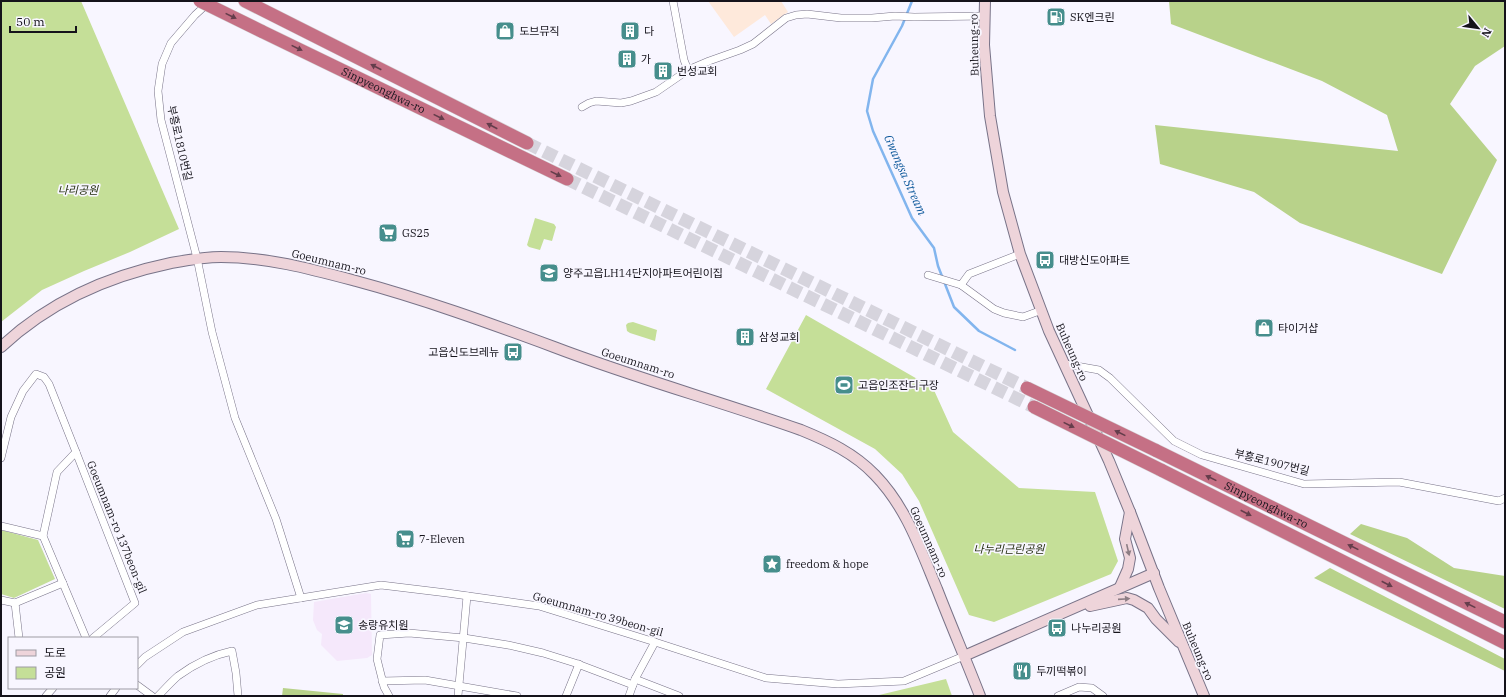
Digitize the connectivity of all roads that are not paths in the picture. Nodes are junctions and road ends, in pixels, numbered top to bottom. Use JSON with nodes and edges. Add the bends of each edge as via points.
{"nodes":[{"id":1,"x":200,"y":1,"type":"edge"},
{"id":2,"x":210,"y":1,"type":"edge"},
{"id":3,"x":245,"y":1,"type":"edge"},
{"id":4,"x":674,"y":1,"type":"edge"},
{"id":5,"x":985,"y":1,"type":"edge"},
{"id":6,"x":985,"y":16,"type":"junction"},
{"id":7,"x":688,"y":70,"type":"junction"},
{"id":8,"x":582,"y":107,"type":"dead end"},
{"id":9,"x":527,"y":143,"type":"tunnel mouth"},
{"id":10,"x":567,"y":179,"type":"tunnel mouth"},
{"id":11,"x":1020,"y":254,"type":"junction"},
{"id":12,"x":197,"y":258,"type":"junction"},
{"id":13,"x":928,"y":276,"type":"dead end"},
{"id":14,"x":961,"y":285,"type":"junction"},
{"id":15,"x":1042,"y":310,"type":"junction"},
{"id":16,"x":1,"y":347,"type":"edge"},
{"id":17,"x":1065,"y":364,"type":"junction"},
{"id":18,"x":1027,"y":388,"type":"tunnel mouth"},
{"id":19,"x":1034,"y":408,"type":"tunnel mouth"},
{"id":20,"x":76,"y":452,"type":"junction"},
{"id":21,"x":1,"y":458,"type":"edge"},
{"id":22,"x":1505,"y":498,"type":"edge"},
{"id":23,"x":1130,"y":512,"type":"junction"},
{"id":24,"x":1,"y":526,"type":"edge"},
{"id":25,"x":44,"y":536,"type":"junction"},
{"id":26,"x":1154,"y":573,"type":"junction"},
{"id":27,"x":63,"y":583,"type":"junction"},
{"id":28,"x":1120,"y":587,"type":"junction"},
{"id":29,"x":467,"y":596,"type":"junction"},
{"id":30,"x":301,"y":598,"type":"junction"},
{"id":31,"x":1,"y":600,"type":"edge"},
{"id":32,"x":15,"y":602,"type":"junction"},
{"id":33,"x":1072,"y":610,"type":"junction"},
{"id":34,"x":1505,"y":622,"type":"edge"},
{"id":35,"x":19,"y":637,"type":"edge"},
{"id":36,"x":86,"y":637,"type":"edge"},
{"id":37,"x":94,"y":637,"type":"edge"},
{"id":38,"x":464,"y":638,"type":"junction"},
{"id":39,"x":655,"y":642,"type":"junction"},
{"id":40,"x":1505,"y":643,"type":"edge"},
{"id":41,"x":1183,"y":646,"type":"junction"},
{"id":42,"x":964,"y":656,"type":"junction"},
{"id":43,"x":138,"y":664,"type":"edge"},
{"id":44,"x":579,"y":664,"type":"junction"},
{"id":45,"x":382,"y":681,"type":"junction"},
{"id":46,"x":634,"y":682,"type":"junction"},
{"id":47,"x":138,"y":686,"type":"edge"},
{"id":48,"x":459,"y":686,"type":"junction"},
{"id":49,"x":152,"y":696,"type":"edge"},
{"id":50,"x":158,"y":696,"type":"edge"},
{"id":51,"x":238,"y":696,"type":"edge"},
{"id":52,"x":388,"y":696,"type":"edge"},
{"id":53,"x":458,"y":696,"type":"edge"},
{"id":54,"x":517,"y":696,"type":"edge"},
{"id":55,"x":566,"y":696,"type":"edge"},
{"id":56,"x":630,"y":696,"type":"edge"},
{"id":57,"x":680,"y":696,"type":"edge"},
{"id":58,"x":980,"y":696,"type":"edge"},
{"id":59,"x":1058,"y":696,"type":"edge"},
{"id":60,"x":1103,"y":696,"type":"edge"},
{"id":61,"x":1204,"y":696,"type":"edge"}],
"edges":[{"from":1,"to":10,"type":"highway","name":"Sinpyeonghwa-ro","one_way":true,"bridge":true},
{"from":2,"to":12,"type":"street","name":"부흥로1810번길","via":[[171,43],[162,64],[158,91],[161,120]]},
{"from":9,"to":3,"type":"highway","name":"Sinpyeonghwa-ro","one_way":true},
{"from":4,"to":7,"type":"street"},
{"from":5,"to":6,"type":"street","name":"Buheung-ro"},
{"from":6,"to":7,"type":"street","via":[[841,18],[796,15],[786,18],[753,44]]},
{"from":6,"to":11,"type":"street","name":"Buheung-ro","via":[[984,45],[993,144]]},
{"from":7,"to":8,"type":"street","via":[[645,97],[621,103],[596,101]]},
{"from":11,"to":14,"type":"street","via":[[970,274]]},
{"from":11,"to":15,"type":"street","name":"Buheung-ro"},
{"from":12,"to":16,"type":"street","name":"Goeumnam-ro","via":[[143,269],[104,282],[44,312]]},
{"from":12,"to":30,"type":"street","name":"부흥로1810번길","via":[[212,332],[235,418],[276,520]]},
{"from":12,"to":42,"type":"street","name":"Goeumnam-ro","via":[[274,261],[399,292],[608,366],[773,420],[830,443],[852,456],[875,475],[893,496],[920,547]]},
{"from":13,"to":14,"type":"street"},
{"from":14,"to":15,"type":"street","via":[[994,309],[1004,313],[1023,318]]},
{"from":15,"to":17,"type":"street","name":"Buheung-ro"},
{"from":17,"to":22,"type":"street","name":"부흥로1907번길","via":[[1099,370],[1174,440],[1202,455],[1304,484],[1400,482],[1499,501]]},
{"from":17,"to":23,"type":"street","name":"Buheung-ro"},
{"from":34,"to":18,"type":"highway","name":"Sinpyeonghwa-ro","one_way":true,"bridge":true},
{"from":19,"to":40,"type":"highway","name":"Sinpyeonghwa-ro","one_way":true,"bridge":true},
{"from":20,"to":21,"type":"street","name":"Goeumnam-ro 137beon-gil","via":[[49,384],[44,377],[36,374],[23,392],[11,417]]},
{"from":20,"to":25,"type":"street","name":"Goeumnam-ro 137beon-gil","via":[[57,472]]},
{"from":20,"to":37,"type":"street","name":"Goeumnam-ro 137beon-gil","via":[[135,603]]},
{"from":23,"to":26,"type":"street","name":"Buheung-ro"},
{"from":23,"to":28,"type":"street","one_way":true,"via":[[1125,539],[1130,558]]},
{"from":24,"to":25,"type":"street"},
{"from":25,"to":27,"type":"street"},
{"from":26,"to":28,"type":"street"},
{"from":26,"to":41,"type":"street","name":"Buheung-ro"},
{"from":27,"to":32,"type":"street"},
{"from":27,"to":36,"type":"street"},
{"from":28,"to":33,"type":"street"},
{"from":29,"to":30,"type":"street","name":"Goeumnam-ro 39beon-gil","via":[[381,585]]},
{"from":29,"to":38,"type":"street"},
{"from":29,"to":39,"type":"street","name":"Goeumnam-ro 39beon-gil","via":[[539,606]]},
{"from":30,"to":43,"type":"street","name":"Goeumnam-ro 39beon-gil","via":[[257,605],[183,632]]},
{"from":31,"to":32,"type":"street"},
{"from":32,"to":35,"type":"street"},
{"from":33,"to":41,"type":"street","one_way":true,"via":[[1127,598],[1134,600],[1148,608]]},
{"from":33,"to":42,"type":"street"},
{"from":38,"to":44,"type":"street","via":[[536,651]]},
{"from":38,"to":45,"type":"street","via":[[409,633],[380,635],[377,659]]},
{"from":38,"to":48,"type":"street"},
{"from":39,"to":42,"type":"street","name":"Goeumnam-ro 39beon-gil","via":[[766,678],[838,684],[904,681]]},
{"from":39,"to":46,"type":"street"},
{"from":41,"to":61,"type":"street","name":"Buheung-ro"},
{"from":42,"to":58,"type":"street","name":"Goeumnam-ro"},
{"from":44,"to":46,"type":"street"},
{"from":44,"to":55,"type":"street"},
{"from":45,"to":48,"type":"street","via":[[425,680]]},
{"from":45,"to":52,"type":"street"},
{"from":46,"to":56,"type":"street"},
{"from":46,"to":57,"type":"street"},
{"from":47,"to":49,"type":"street"},
{"from":48,"to":53,"type":"street"},
{"from":48,"to":54,"type":"street"},
{"from":50,"to":51,"type":"street","via":[[177,676],[208,659],[232,651]]},
{"from":59,"to":60,"type":"street","via":[[1079,687],[1092,688]]}]}
